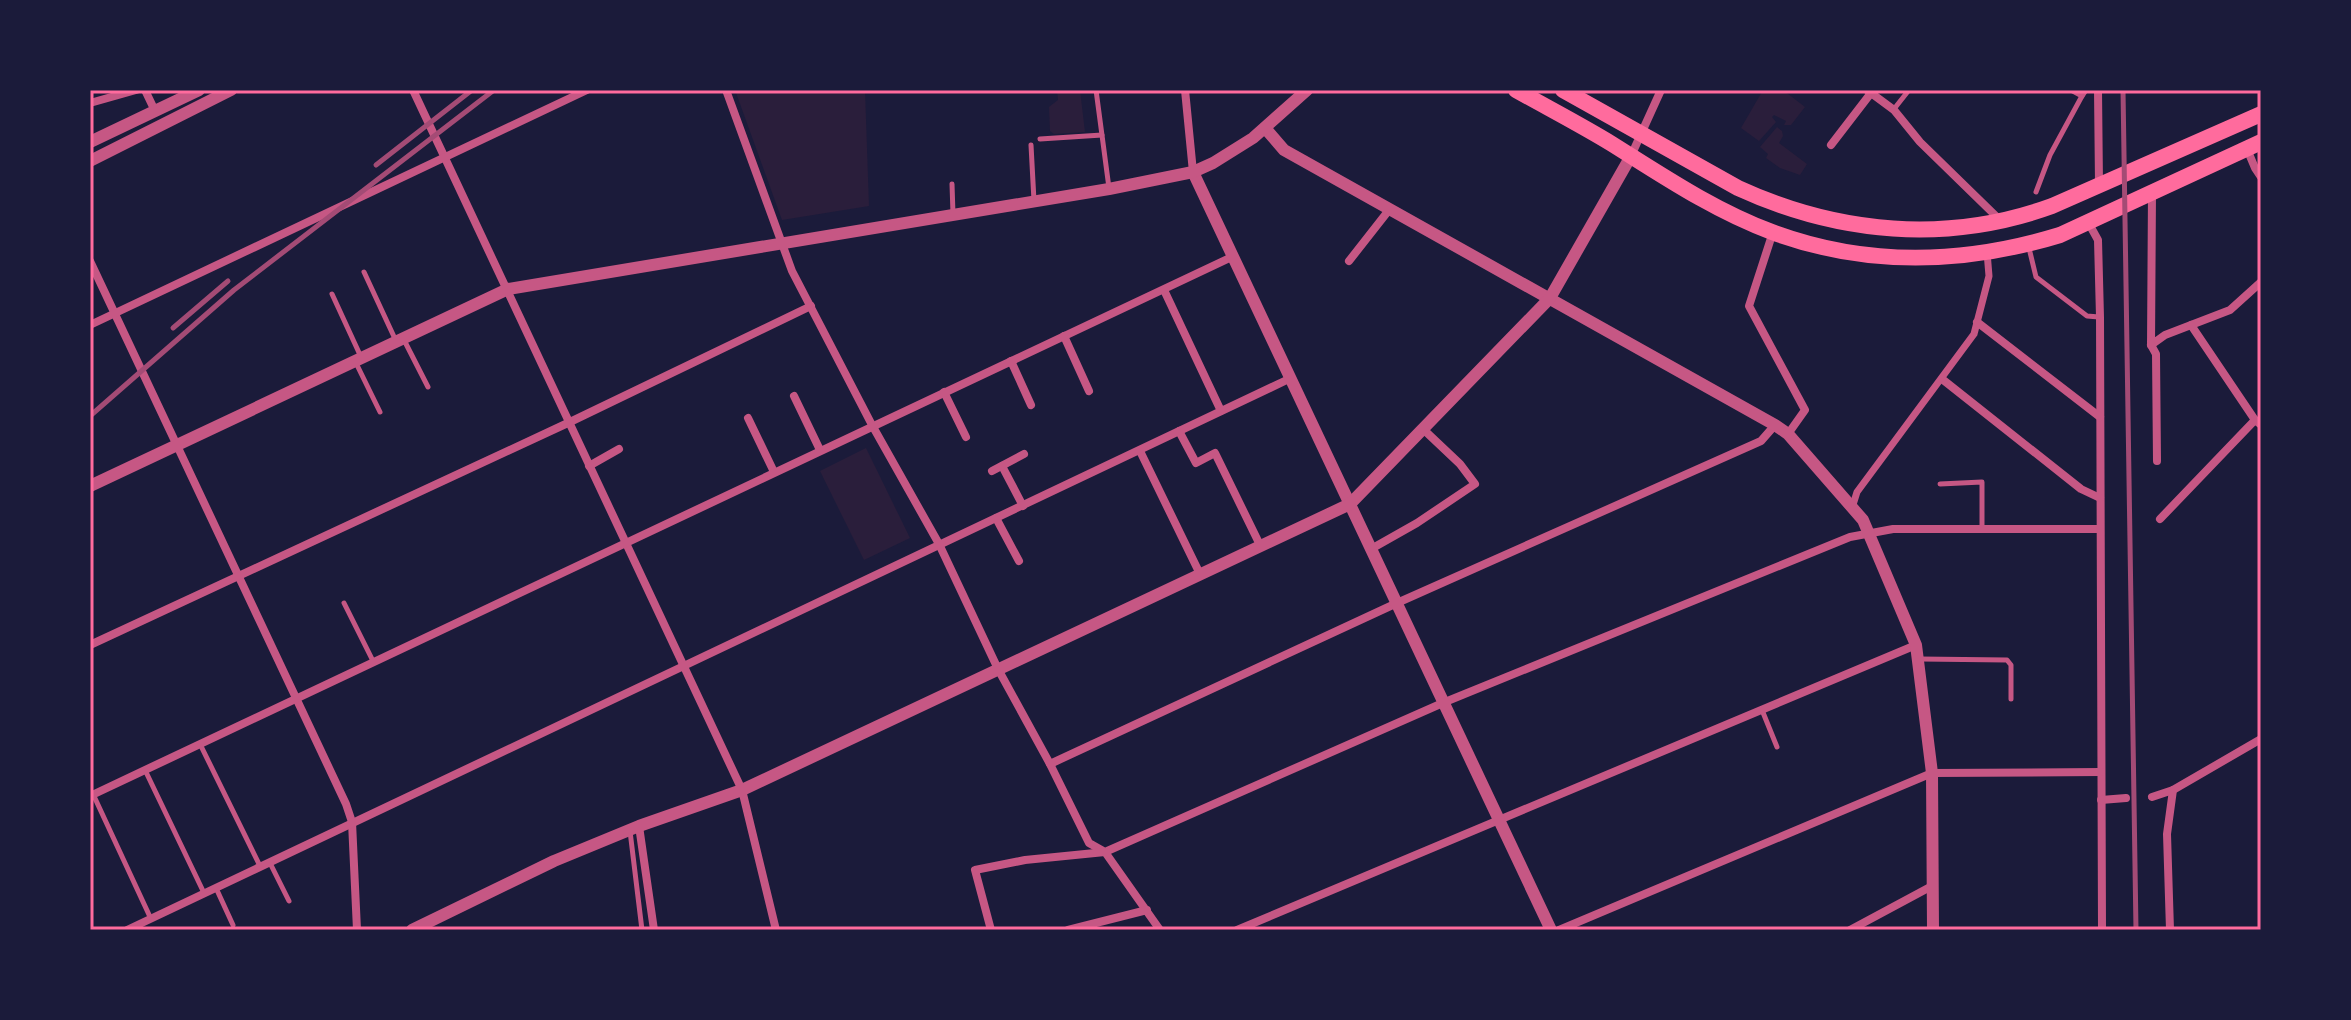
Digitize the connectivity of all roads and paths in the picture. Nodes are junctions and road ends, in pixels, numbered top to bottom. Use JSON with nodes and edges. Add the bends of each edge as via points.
{"nodes":[{"id":1,"x":136,"y":90,"type":"edge"},
{"id":2,"x":145,"y":90,"type":"edge"},
{"id":3,"x":199,"y":90,"type":"edge"},
{"id":4,"x":231,"y":90,"type":"edge"},
{"id":5,"x":413,"y":90,"type":"edge"},
{"id":6,"x":587,"y":90,"type":"edge"},
{"id":7,"x":726,"y":90,"type":"edge"},
{"id":8,"x":1096,"y":90,"type":"edge"},
{"id":9,"x":1185,"y":90,"type":"edge"},
{"id":10,"x":1307,"y":90,"type":"edge"},
{"id":11,"x":1516,"y":90,"type":"edge"},
{"id":12,"x":1563,"y":90,"type":"edge"},
{"id":13,"x":1661,"y":90,"type":"edge"},
{"id":14,"x":1909,"y":90,"type":"edge"},
{"id":15,"x":2071,"y":90,"type":"edge"},
{"id":16,"x":2098,"y":90,"type":"edge"},
{"id":17,"x":1869,"y":92,"type":"edge"},
{"id":18,"x":2084,"y":93,"type":"edge"},
{"id":19,"x":90,"y":103,"type":"edge"},
{"id":20,"x":1894,"y":110,"type":"junction"},
{"id":21,"x":155,"y":111,"type":"junction"},
{"id":22,"x":2261,"y":114,"type":"edge"},
{"id":23,"x":1265,"y":128,"type":"junction"},
{"id":24,"x":1642,"y":134,"type":"junction"},
{"id":25,"x":1102,"y":135,"type":"junction"},
{"id":26,"x":1040,"y":139,"type":"dead end"},
{"id":27,"x":90,"y":142,"type":"edge"},
{"id":28,"x":1031,"y":145,"type":"dead end"},
{"id":29,"x":1831,"y":145,"type":"dead end"},
{"id":30,"x":2254,"y":145,"type":"edge"},
{"id":31,"x":1631,"y":156,"type":"junction"},
{"id":32,"x":444,"y":157,"type":"junction"},
{"id":33,"x":90,"y":161,"type":"edge"},
{"id":34,"x":1193,"y":172,"type":"junction"},
{"id":35,"x":2261,"y":177,"type":"edge"},
{"id":36,"x":952,"y":184,"type":"dead end"},
{"id":37,"x":2099,"y":184,"type":"junction"},
{"id":38,"x":1109,"y":189,"type":"junction"},
{"id":39,"x":2152,"y":191,"type":"junction"},
{"id":40,"x":2036,"y":192,"type":"dead end"},
{"id":41,"x":1034,"y":202,"type":"junction"},
{"id":42,"x":1389,"y":210,"type":"junction"},
{"id":43,"x":954,"y":215,"type":"junction"},
{"id":44,"x":2001,"y":222,"type":"junction"},
{"id":45,"x":2088,"y":222,"type":"junction"},
{"id":46,"x":1773,"y":232,"type":"junction"},
{"id":47,"x":781,"y":243,"type":"junction"},
{"id":48,"x":2028,"y":245,"type":"junction"},
{"id":49,"x":1987,"y":252,"type":"junction"},
{"id":50,"x":1234,"y":256,"type":"junction"},
{"id":51,"x":90,"y":261,"type":"edge"},
{"id":52,"x":1349,"y":261,"type":"dead end"},
{"id":53,"x":364,"y":272,"type":"dead end"},
{"id":54,"x":2261,"y":282,"type":"edge"},
{"id":55,"x":508,"y":289,"type":"junction"},
{"id":56,"x":1164,"y":290,"type":"junction"},
{"id":57,"x":332,"y":294,"type":"dead end"},
{"id":58,"x":1550,"y":298,"type":"junction"},
{"id":59,"x":811,"y":306,"type":"junction"},
{"id":60,"x":115,"y":314,"type":"junction"},
{"id":61,"x":2100,"y":317,"type":"junction"},
{"id":62,"x":1977,"y":322,"type":"junction"},
{"id":63,"x":90,"y":325,"type":"edge"},
{"id":64,"x":2191,"y":325,"type":"junction"},
{"id":65,"x":1064,"y":336,"type":"junction"},
{"id":66,"x":400,"y":340,"type":"junction"},
{"id":67,"x":2151,"y":345,"type":"junction"},
{"id":68,"x":358,"y":360,"type":"junction"},
{"id":69,"x":1011,"y":361,"type":"junction"},
{"id":70,"x":1291,"y":378,"type":"junction"},
{"id":71,"x":1942,"y":379,"type":"junction"},
{"id":72,"x":428,"y":387,"type":"dead end"},
{"id":73,"x":1089,"y":391,"type":"dead end"},
{"id":74,"x":944,"y":392,"type":"junction"},
{"id":75,"x":794,"y":396,"type":"dead end"},
{"id":76,"x":1031,"y":405,"type":"dead end"},
{"id":77,"x":1221,"y":411,"type":"junction"},
{"id":78,"x":380,"y":412,"type":"dead end"},
{"id":79,"x":2100,"y":417,"type":"junction"},
{"id":80,"x":748,"y":418,"type":"dead end"},
{"id":81,"x":570,"y":422,"type":"junction"},
{"id":82,"x":2258,"y":423,"type":"edge"},
{"id":83,"x":872,"y":425,"type":"junction"},
{"id":84,"x":1775,"y":425,"type":"junction"},
{"id":85,"x":1423,"y":429,"type":"junction"},
{"id":86,"x":1179,"y":431,"type":"junction"},
{"id":87,"x":1788,"y":434,"type":"junction"},
{"id":88,"x":966,"y":437,"type":"dead end"},
{"id":89,"x":177,"y":446,"type":"junction"},
{"id":90,"x":619,"y":449,"type":"dead end"},
{"id":91,"x":820,"y":450,"type":"junction"},
{"id":92,"x":1140,"y":451,"type":"junction"},
{"id":93,"x":1024,"y":454,"type":"dead end"},
{"id":94,"x":2157,"y":461,"type":"dead end"},
{"id":95,"x":589,"y":466,"type":"junction"},
{"id":96,"x":1002,"y":466,"type":"junction"},
{"id":97,"x":992,"y":471,"type":"dead end"},
{"id":98,"x":774,"y":472,"type":"junction"},
{"id":99,"x":1940,"y":484,"type":"dead end"},
{"id":100,"x":90,"y":486,"type":"edge"},
{"id":101,"x":2100,"y":498,"type":"junction"},
{"id":102,"x":1350,"y":504,"type":"junction"},
{"id":103,"x":1023,"y":506,"type":"junction"},
{"id":104,"x":1852,"y":508,"type":"junction"},
{"id":105,"x":996,"y":518,"type":"junction"},
{"id":106,"x":2160,"y":519,"type":"dead end"},
{"id":107,"x":1982,"y":529,"type":"junction"},
{"id":108,"x":2100,"y":529,"type":"junction"},
{"id":109,"x":1869,"y":533,"type":"junction"},
{"id":110,"x":627,"y":541,"type":"junction"},
{"id":111,"x":939,"y":544,"type":"junction"},
{"id":112,"x":1260,"y":545,"type":"junction"},
{"id":113,"x":1371,"y":549,"type":"junction"},
{"id":114,"x":1019,"y":561,"type":"dead end"},
{"id":115,"x":1200,"y":574,"type":"junction"},
{"id":116,"x":238,"y":575,"type":"junction"},
{"id":117,"x":344,"y":603,"type":"dead end"},
{"id":118,"x":1397,"y":603,"type":"junction"},
{"id":119,"x":90,"y":645,"type":"edge"},
{"id":120,"x":1916,"y":645,"type":"junction"},
{"id":121,"x":1918,"y":659,"type":"junction"},
{"id":122,"x":373,"y":661,"type":"junction"},
{"id":123,"x":685,"y":665,"type":"junction"},
{"id":124,"x":998,"y":669,"type":"junction"},
{"id":125,"x":297,"y":698,"type":"junction"},
{"id":126,"x":2011,"y":699,"type":"dead end"},
{"id":127,"x":1445,"y":702,"type":"junction"},
{"id":128,"x":1762,"y":710,"type":"junction"},
{"id":129,"x":2261,"y":739,"type":"edge"},
{"id":130,"x":200,"y":744,"type":"junction"},
{"id":131,"x":1777,"y":747,"type":"dead end"},
{"id":132,"x":1050,"y":764,"type":"junction"},
{"id":133,"x":145,"y":770,"type":"junction"},
{"id":134,"x":2101,"y":772,"type":"junction"},
{"id":135,"x":1932,"y":773,"type":"junction"},
{"id":136,"x":742,"y":790,"type":"junction"},
{"id":137,"x":2173,"y":790,"type":"junction"},
{"id":138,"x":92,"y":795,"type":"edge"},
{"id":139,"x":2152,"y":797,"type":"dead end"},
{"id":140,"x":2126,"y":798,"type":"dead end"},
{"id":141,"x":2101,"y":800,"type":"junction"},
{"id":142,"x":1499,"y":820,"type":"junction"},
{"id":143,"x":352,"y":822,"type":"junction"},
{"id":144,"x":635,"y":828,"type":"junction"},
{"id":145,"x":1105,"y":852,"type":"junction"},
{"id":146,"x":265,"y":864,"type":"junction"},
{"id":147,"x":1932,"y":886,"type":"junction"},
{"id":148,"x":216,"y":888,"type":"junction"},
{"id":149,"x":204,"y":893,"type":"junction"},
{"id":150,"x":289,"y":901,"type":"dead end"},
{"id":151,"x":1147,"y":910,"type":"junction"},
{"id":152,"x":151,"y":919,"type":"junction"},
{"id":153,"x":233,"y":925,"type":"dead end"},
{"id":154,"x":1856,"y":929,"type":"edge"},
{"id":155,"x":127,"y":930,"type":"edge"},
{"id":156,"x":357,"y":930,"type":"edge"},
{"id":157,"x":412,"y":930,"type":"edge"},
{"id":158,"x":642,"y":930,"type":"edge"},
{"id":159,"x":654,"y":930,"type":"edge"},
{"id":160,"x":776,"y":930,"type":"edge"},
{"id":161,"x":991,"y":930,"type":"edge"},
{"id":162,"x":1068,"y":930,"type":"edge"},
{"id":163,"x":1160,"y":930,"type":"edge"},
{"id":164,"x":1237,"y":930,"type":"edge"},
{"id":165,"x":1551,"y":930,"type":"edge"},
{"id":166,"x":1559,"y":930,"type":"edge"},
{"id":167,"x":1933,"y":930,"type":"edge"},
{"id":168,"x":2102,"y":930,"type":"edge"},
{"id":169,"x":2170,"y":930,"type":"edge"}],
"edges":[{"from":1,"to":19,"type":"street"},
{"from":2,"to":21,"type":"street"},
{"from":3,"to":21,"type":"street"},
{"from":4,"to":33,"type":"street"},
{"from":5,"to":32,"type":"street"},
{"from":6,"to":32,"type":"street"},
{"from":7,"to":47,"type":"street"},
{"from":8,"to":25,"type":"lane"},
{"from":9,"to":34,"type":"street"},
{"from":10,"to":23,"type":"street"},
{"from":11,"to":31,"type":"highway"},
{"from":12,"to":24,"type":"highway"},
{"from":13,"to":24,"type":"street"},
{"from":14,"to":20,"type":"lane"},
{"from":15,"to":18,"type":"lane"},
{"from":16,"to":37,"type":"street"},
{"from":17,"to":20,"type":"street"},
{"from":17,"to":29,"type":"street"},
{"from":18,"to":40,"type":"lane"},
{"from":20,"to":44,"type":"street"},
{"from":21,"to":27,"type":"street"},
{"from":22,"to":37,"type":"highway"},
{"from":23,"to":34,"type":"street"},
{"from":23,"to":42,"type":"street","via":[[1284,150]]},
{"from":24,"to":31,"type":"street"},
{"from":24,"to":44,"type":"highway","via":[[1738,188],[1819,218],[1905,229]]},
{"from":25,"to":26,"type":"lane"},
{"from":25,"to":38,"type":"lane"},
{"from":28,"to":41,"type":"lane"},
{"from":30,"to":35,"type":"street"},
{"from":30,"to":39,"type":"highway"},
{"from":31,"to":46,"type":"highway"},
{"from":31,"to":58,"type":"street"},
{"from":32,"to":55,"type":"street"},
{"from":32,"to":60,"type":"street"},
{"from":34,"to":38,"type":"street"},
{"from":34,"to":50,"type":"street"},
{"from":36,"to":43,"type":"lane"},
{"from":37,"to":44,"type":"highway"},
{"from":38,"to":41,"type":"street"},
{"from":39,"to":45,"type":"highway"},
{"from":39,"to":67,"type":"street"},
{"from":41,"to":43,"type":"street"},
{"from":42,"to":52,"type":"street"},
{"from":42,"to":58,"type":"street"},
{"from":43,"to":47,"type":"street"},
{"from":45,"to":48,"type":"highway"},
{"from":45,"to":61,"type":"street","via":[[2098,240]]},
{"from":46,"to":49,"type":"highway","via":[[1879,257]]},
{"from":46,"to":87,"type":"street","via":[[1749,306],[1805,410]]},
{"from":47,"to":55,"type":"street"},
{"from":47,"to":59,"type":"street"},
{"from":48,"to":49,"type":"highway"},
{"from":48,"to":61,"type":"lane","via":[[2036,277],[2087,316]]},
{"from":49,"to":62,"type":"street","via":[[1989,276]]},
{"from":50,"to":56,"type":"street"},
{"from":50,"to":70,"type":"street"},
{"from":51,"to":60,"type":"street"},
{"from":53,"to":66,"type":"lane"},
{"from":54,"to":64,"type":"street","via":[[2230,310]]},
{"from":55,"to":66,"type":"street"},
{"from":55,"to":81,"type":"street"},
{"from":56,"to":65,"type":"street"},
{"from":56,"to":77,"type":"street"},
{"from":57,"to":68,"type":"lane"},
{"from":58,"to":84,"type":"street"},
{"from":58,"to":85,"type":"street"},
{"from":59,"to":81,"type":"street"},
{"from":59,"to":83,"type":"street"},
{"from":60,"to":63,"type":"street"},
{"from":60,"to":89,"type":"street"},
{"from":61,"to":79,"type":"street"},
{"from":62,"to":71,"type":"street"},
{"from":62,"to":79,"type":"street"},
{"from":64,"to":67,"type":"street"},
{"from":64,"to":82,"type":"street"},
{"from":65,"to":69,"type":"street"},
{"from":65,"to":73,"type":"street"},
{"from":66,"to":68,"type":"street"},
{"from":66,"to":72,"type":"lane"},
{"from":67,"to":94,"type":"street","via":[[2156,354]]},
{"from":68,"to":78,"type":"lane"},
{"from":68,"to":89,"type":"street"},
{"from":69,"to":74,"type":"street"},
{"from":69,"to":76,"type":"street"},
{"from":70,"to":77,"type":"street"},
{"from":70,"to":102,"type":"street"},
{"from":71,"to":101,"type":"street","via":[[2081,489]]},
{"from":71,"to":104,"type":"street","via":[[1857,492]]},
{"from":74,"to":83,"type":"street"},
{"from":74,"to":88,"type":"street"},
{"from":75,"to":91,"type":"street"},
{"from":77,"to":86,"type":"street"},
{"from":79,"to":101,"type":"street"},
{"from":80,"to":98,"type":"street"},
{"from":81,"to":95,"type":"street"},
{"from":81,"to":116,"type":"street"},
{"from":82,"to":106,"type":"street"},
{"from":83,"to":91,"type":"street"},
{"from":83,"to":111,"type":"street"},
{"from":84,"to":87,"type":"street"},
{"from":84,"to":118,"type":"street","via":[[1761,441]]},
{"from":85,"to":102,"type":"street"},
{"from":85,"to":113,"type":"street","via":[[1475,484]]},
{"from":86,"to":92,"type":"street"},
{"from":86,"to":112,"type":"street","via":[[1196,463],[1215,453]]},
{"from":87,"to":104,"type":"street"},
{"from":89,"to":100,"type":"street"},
{"from":89,"to":116,"type":"street"},
{"from":90,"to":95,"type":"street"},
{"from":91,"to":98,"type":"street"},
{"from":92,"to":103,"type":"street"},
{"from":92,"to":115,"type":"street"},
{"from":93,"to":96,"type":"street"},
{"from":95,"to":110,"type":"street"},
{"from":96,"to":97,"type":"street"},
{"from":96,"to":103,"type":"street"},
{"from":98,"to":110,"type":"street"},
{"from":99,"to":107,"type":"lane","via":[[1982,482]]},
{"from":101,"to":108,"type":"street"},
{"from":102,"to":112,"type":"street"},
{"from":102,"to":113,"type":"street"},
{"from":103,"to":105,"type":"street"},
{"from":104,"to":109,"type":"street"},
{"from":105,"to":111,"type":"street"},
{"from":105,"to":114,"type":"street"},
{"from":107,"to":108,"type":"street"},
{"from":107,"to":109,"type":"street"},
{"from":108,"to":134,"type":"street"},
{"from":109,"to":120,"type":"street"},
{"from":109,"to":127,"type":"street"},
{"from":110,"to":122,"type":"street"},
{"from":110,"to":123,"type":"street"},
{"from":111,"to":123,"type":"street"},
{"from":111,"to":124,"type":"street"},
{"from":112,"to":115,"type":"street"},
{"from":113,"to":118,"type":"street"},
{"from":115,"to":124,"type":"street"},
{"from":116,"to":119,"type":"street"},
{"from":116,"to":125,"type":"street"},
{"from":117,"to":122,"type":"lane"},
{"from":118,"to":127,"type":"street"},
{"from":118,"to":132,"type":"street"},
{"from":120,"to":121,"type":"street"},
{"from":120,"to":128,"type":"street"},
{"from":121,"to":126,"type":"lane","via":[[2007,660]]},
{"from":121,"to":135,"type":"street"},
{"from":122,"to":125,"type":"street"},
{"from":123,"to":136,"type":"street"},
{"from":123,"to":143,"type":"street"},
{"from":124,"to":132,"type":"street"},
{"from":124,"to":136,"type":"street"},
{"from":125,"to":130,"type":"street"},
{"from":125,"to":143,"type":"street"},
{"from":127,"to":142,"type":"street"},
{"from":127,"to":145,"type":"street"},
{"from":128,"to":131,"type":"lane"},
{"from":128,"to":142,"type":"street"},
{"from":129,"to":137,"type":"street"},
{"from":130,"to":133,"type":"street"},
{"from":130,"to":146,"type":"lane"},
{"from":132,"to":145,"type":"street","via":[[1089,843]]},
{"from":133,"to":138,"type":"street"},
{"from":133,"to":149,"type":"lane"},
{"from":134,"to":135,"type":"street"},
{"from":134,"to":141,"type":"street"},
{"from":135,"to":147,"type":"street"},
{"from":135,"to":166,"type":"street"},
{"from":136,"to":144,"type":"street"},
{"from":136,"to":160,"type":"street"},
{"from":137,"to":139,"type":"street"},
{"from":137,"to":169,"type":"street","via":[[2167,834]]},
{"from":138,"to":152,"type":"lane"},
{"from":140,"to":141,"type":"street"},
{"from":141,"to":168,"type":"street"},
{"from":142,"to":164,"type":"street"},
{"from":142,"to":165,"type":"street"},
{"from":143,"to":146,"type":"street"},
{"from":143,"to":156,"type":"street"},
{"from":144,"to":157,"type":"street"},
{"from":144,"to":158,"type":"lane"},
{"from":144,"to":159,"type":"street"},
{"from":145,"to":151,"type":"street"},
{"from":145,"to":161,"type":"street","via":[[975,870]]},
{"from":146,"to":148,"type":"street"},
{"from":146,"to":150,"type":"lane"},
{"from":147,"to":154,"type":"street"},
{"from":147,"to":167,"type":"street"},
{"from":148,"to":149,"type":"street"},
{"from":148,"to":153,"type":"lane"},
{"from":149,"to":152,"type":"street"},
{"from":151,"to":162,"type":"street"},
{"from":151,"to":163,"type":"street"},
{"from":152,"to":155,"type":"street"}]}
